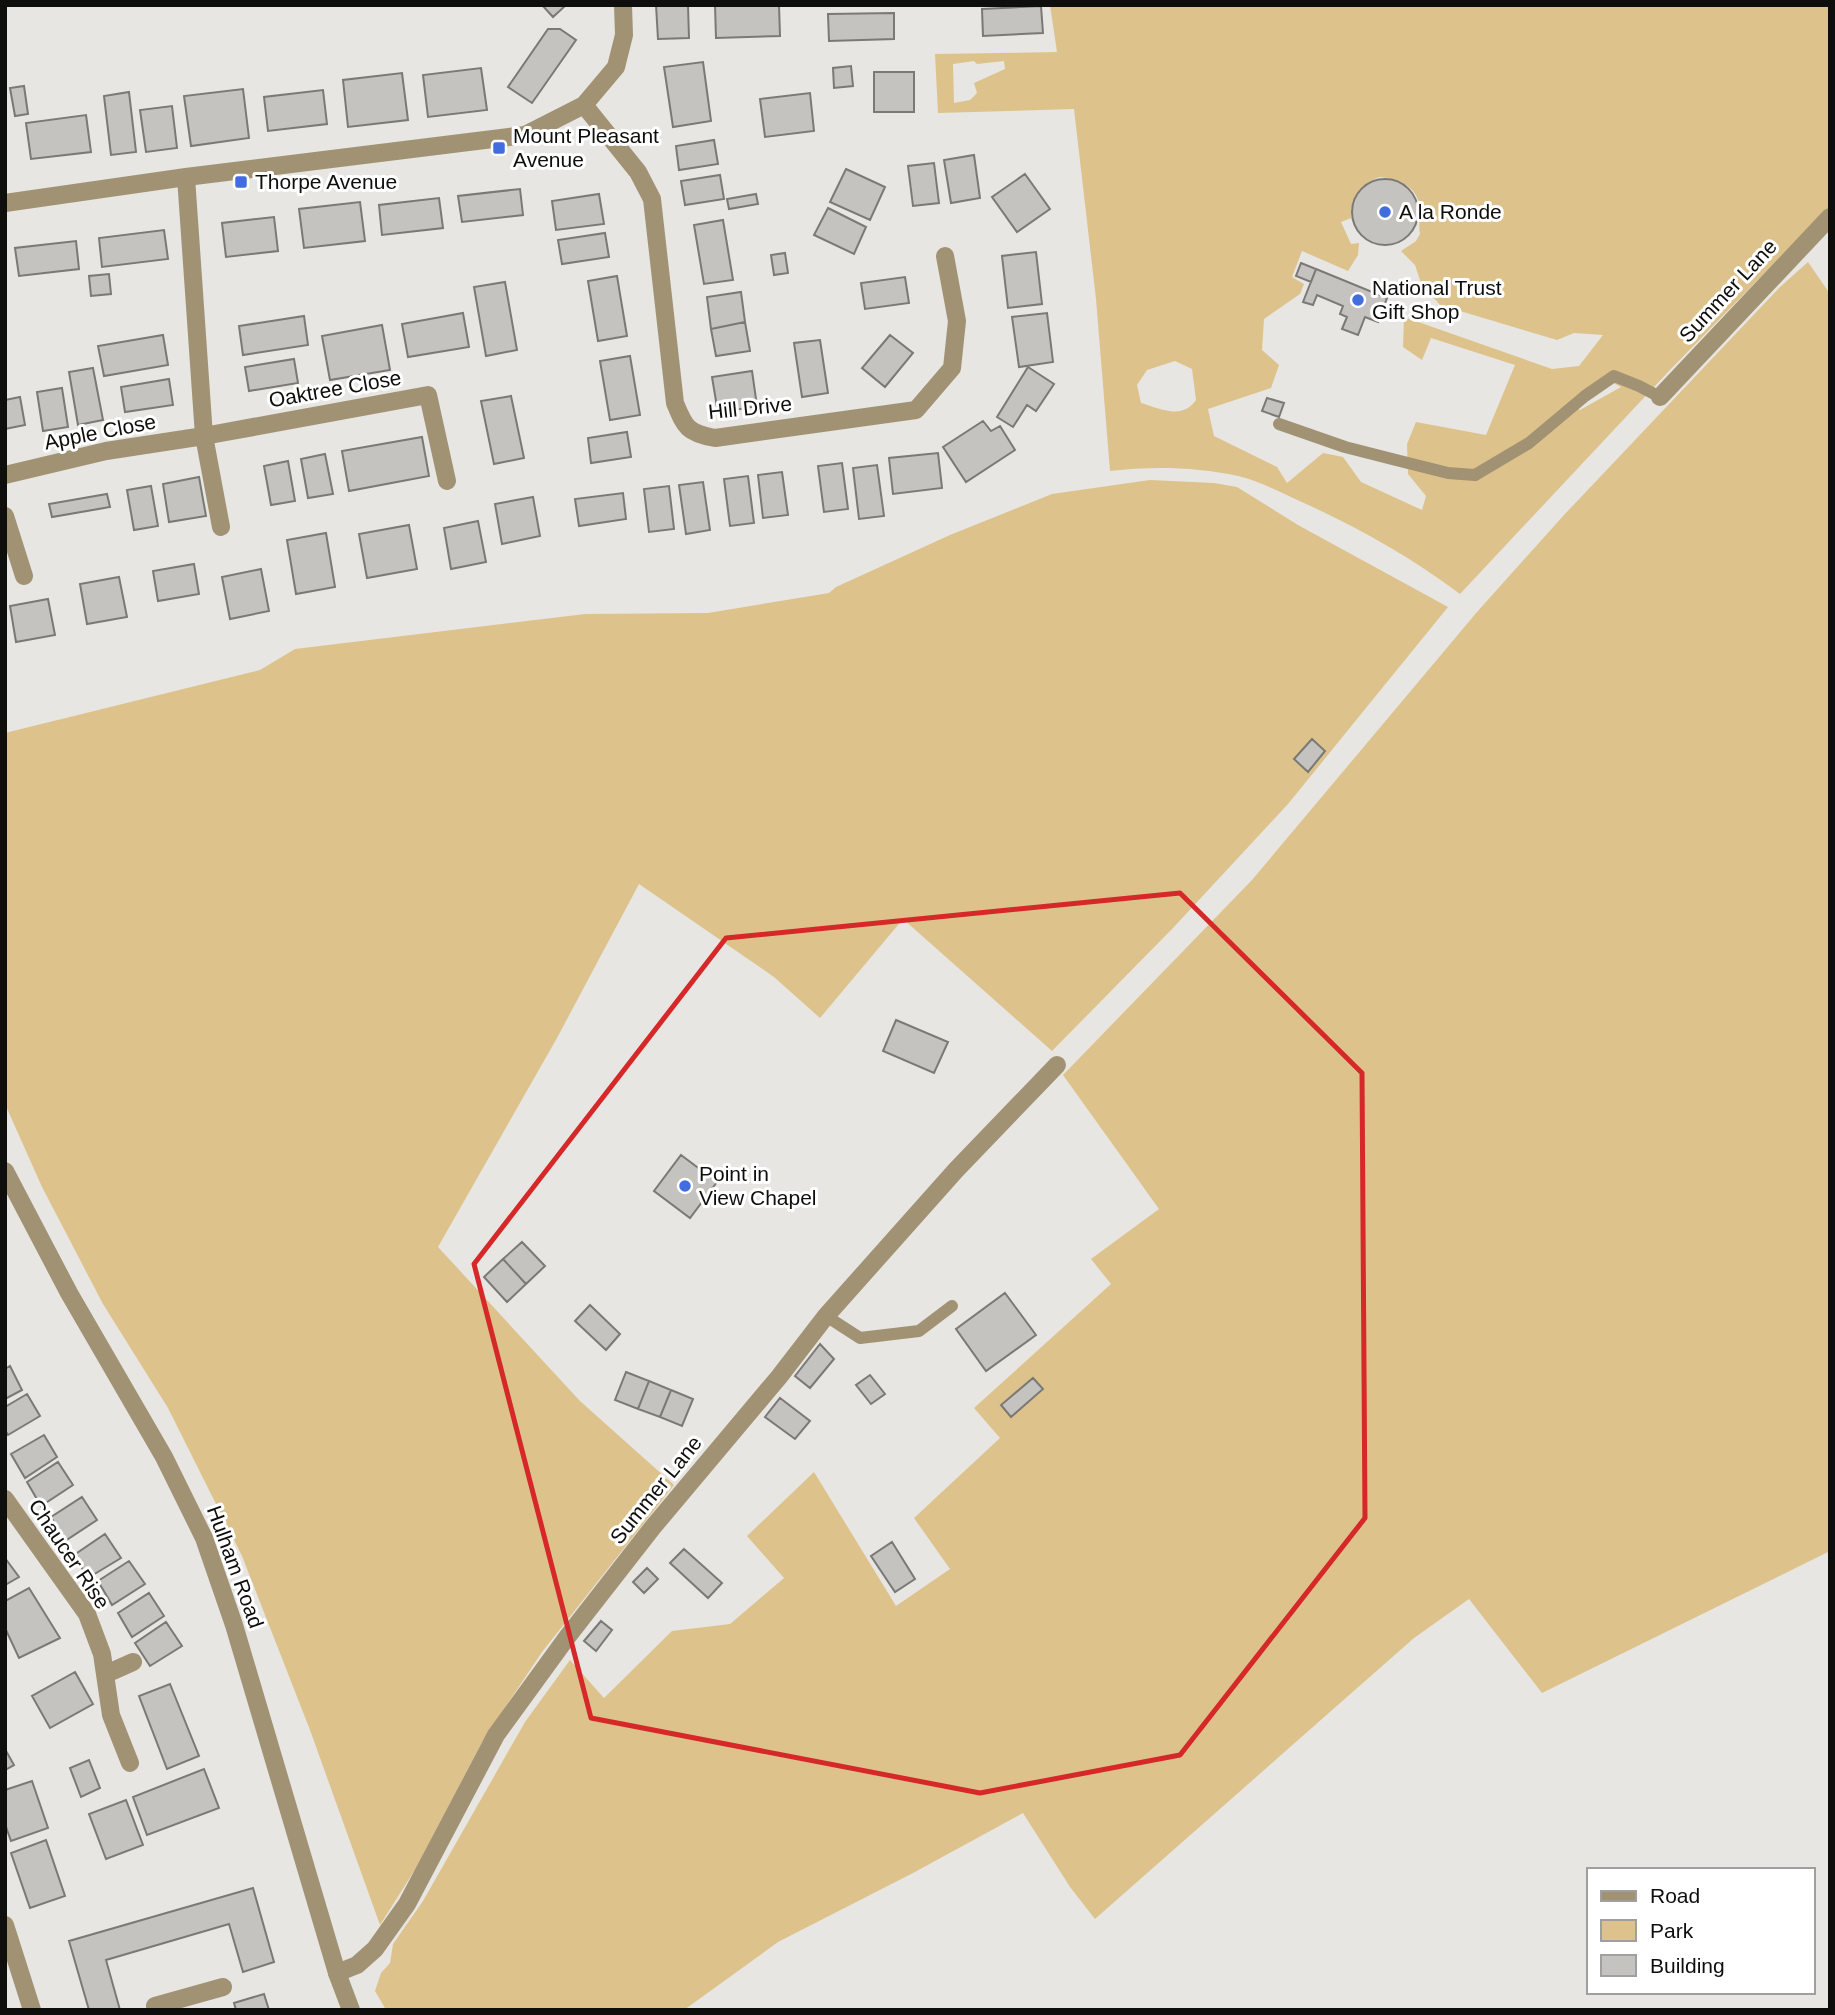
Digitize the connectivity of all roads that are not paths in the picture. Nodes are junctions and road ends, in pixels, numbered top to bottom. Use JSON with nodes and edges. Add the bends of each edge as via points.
{"nodes":[{"id":1,"x":623,"y":5,"type":"edge"},
{"id":2,"x":584,"y":105,"type":"junction"},
{"id":3,"x":186,"y":177,"type":"junction"},
{"id":4,"x":5,"y":203,"type":"edge"},
{"id":5,"x":1830,"y":217,"type":"edge"},
{"id":6,"x":945,"y":257,"type":"dead end"},
{"id":7,"x":1660,"y":397,"type":"joint"},
{"id":8,"x":1279,"y":424,"type":"dead end"},
{"id":9,"x":205,"y":436,"type":"junction"},
{"id":10,"x":5,"y":475,"type":"edge"},
{"id":11,"x":447,"y":481,"type":"dead end"},
{"id":12,"x":5,"y":516,"type":"edge"},
{"id":13,"x":221,"y":527,"type":"dead end"},
{"id":14,"x":24,"y":576,"type":"dead end"},
{"id":15,"x":1057,"y":1065,"type":"dead end"},
{"id":16,"x":5,"y":1171,"type":"edge"},
{"id":17,"x":952,"y":1306,"type":"dead end"},
{"id":18,"x":826,"y":1316,"type":"junction"},
{"id":19,"x":5,"y":1499,"type":"edge"},
{"id":20,"x":133,"y":1662,"type":"dead end"},
{"id":21,"x":106,"y":1674,"type":"junction"},
{"id":22,"x":130,"y":1763,"type":"dead end"},
{"id":23,"x":5,"y":1925,"type":"edge"},
{"id":24,"x":337,"y":1973,"type":"junction"},
{"id":25,"x":223,"y":1987,"type":"dead end"},
{"id":26,"x":193,"y":2003,"type":"edge"},
{"id":27,"x":155,"y":2006,"type":"dead end"},
{"id":28,"x":32,"y":2010,"type":"edge"},
{"id":29,"x":351,"y":2010,"type":"edge"}],
"edges":[{"from":1,"to":2,"type":"street","via":[[624,35],[617,67]]},
{"from":2,"to":3,"type":"street","via":[[525,135]]},
{"from":2,"to":6,"type":"street","name":"Hill Drive","via":[[638,172],[652,199],[675,402],[684,425],[696,435],[715,438],[916,410],[952,368],[957,321]]},
{"from":3,"to":4,"type":"street"},
{"from":3,"to":9,"type":"street"},
{"from":5,"to":7,"type":"street","name":"Summer Lane"},
{"from":7,"to":8,"type":"lane","via":[[1614,376],[1529,443],[1475,475],[1448,473],[1345,447]]},
{"from":9,"to":10,"type":"street","name":"Apple Close","via":[[106,451]]},
{"from":9,"to":11,"type":"street","name":"Oaktree Close","via":[[428,395]]},
{"from":9,"to":13,"type":"street"},
{"from":12,"to":14,"type":"street"},
{"from":15,"to":18,"type":"street","name":"Summer Lane"},
{"from":16,"to":24,"type":"street","name":"Hulham Road","via":[[204,1538]]},
{"from":17,"to":18,"type":"lane","via":[[919,1331],[860,1338]]},
{"from":18,"to":24,"type":"street","name":"Summer Lane","via":[[653,1527],[496,1735],[407,1904],[375,1949],[357,1965]]},
{"from":19,"to":21,"type":"street","name":"Chaucer Rise","via":[[87,1614]]},
{"from":20,"to":21,"type":"street"},
{"from":21,"to":22,"type":"street","name":"Chaucer Rise","via":[[109,1707]]},
{"from":23,"to":28,"type":"street"},
{"from":24,"to":29,"type":"street","name":"Hulham Road"},
{"from":25,"to":26,"type":"street"},
{"from":26,"to":27,"type":"street"}]}
